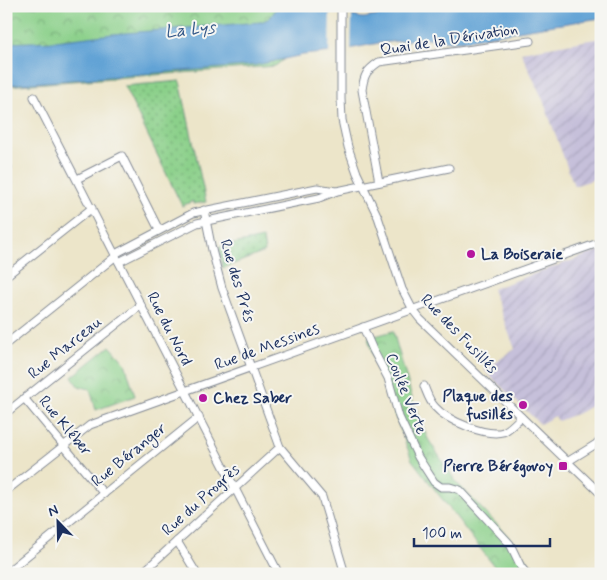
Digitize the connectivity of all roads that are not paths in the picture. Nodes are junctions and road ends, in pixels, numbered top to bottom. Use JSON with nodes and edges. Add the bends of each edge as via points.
{"nodes":[{"id":1,"x":341,"y":6,"type":"edge"},
{"id":2,"x":530,"y":41,"type":"dead end"},
{"id":3,"x":34,"y":97,"type":"dead end"},
{"id":4,"x":6,"y":155,"type":"edge"},
{"id":5,"x":449,"y":168,"type":"dead end"},
{"id":6,"x":6,"y":177,"type":"edge"},
{"id":7,"x":77,"y":179,"type":"junction"},
{"id":8,"x":379,"y":182,"type":"junction"},
{"id":9,"x":363,"y":185,"type":"junction"},
{"id":10,"x":337,"y":191,"type":"junction"},
{"id":11,"x":92,"y":208,"type":"junction"},
{"id":12,"x":204,"y":210,"type":"junction"},
{"id":13,"x":206,"y":221,"type":"junction"},
{"id":14,"x":160,"y":230,"type":"junction"},
{"id":15,"x":601,"y":242,"type":"edge"},
{"id":16,"x":117,"y":257,"type":"junction"},
{"id":17,"x":6,"y":276,"type":"edge"},
{"id":18,"x":141,"y":305,"type":"junction"},
{"id":19,"x":412,"y":310,"type":"junction"},
{"id":20,"x":364,"y":327,"type":"junction"},
{"id":21,"x":6,"y":344,"type":"edge"},
{"id":22,"x":251,"y":366,"type":"junction"},
{"id":23,"x":424,"y":386,"type":"dead end"},
{"id":24,"x":185,"y":390,"type":"junction"},
{"id":25,"x":24,"y":398,"type":"junction"},
{"id":26,"x":6,"y":413,"type":"edge"},
{"id":27,"x":199,"y":417,"type":"junction"},
{"id":28,"x":521,"y":417,"type":"junction"},
{"id":29,"x":601,"y":441,"type":"edge"},
{"id":30,"x":63,"y":445,"type":"junction"},
{"id":31,"x":280,"y":447,"type":"junction"},
{"id":32,"x":567,"y":462,"type":"junction"},
{"id":33,"x":236,"y":488,"type":"junction"},
{"id":34,"x":6,"y":491,"type":"edge"},
{"id":35,"x":104,"y":494,"type":"junction"},
{"id":36,"x":601,"y":494,"type":"edge"},
{"id":37,"x":177,"y":542,"type":"junction"},
{"id":38,"x":8,"y":573,"type":"edge"},
{"id":39,"x":140,"y":574,"type":"edge"},
{"id":40,"x":197,"y":574,"type":"edge"},
{"id":41,"x":279,"y":574,"type":"edge"},
{"id":42,"x":345,"y":574,"type":"edge"},
{"id":43,"x":527,"y":574,"type":"edge"}],
"edges":[{"from":1,"to":9,"type":"street","name":"Rue des Fusillés","via":[[340,69],[344,129],[351,158]]},
{"from":2,"to":8,"type":"street","name":"Quai de la Dérivation","via":[[379,62],[368,70],[362,90]]},
{"from":3,"to":7,"type":"street","name":"Rue du Nord"},
{"from":4,"to":6,"type":"street"},
{"from":5,"to":8,"type":"street"},
{"from":7,"to":11,"type":"street","name":"Rue du Nord"},
{"from":7,"to":14,"type":"street","via":[[122,156]]},
{"from":8,"to":9,"type":"street"},
{"from":9,"to":10,"type":"street"},
{"from":9,"to":19,"type":"street","name":"Rue des Fusillés"},
{"from":10,"to":12,"type":"street","via":[[317,188]]},
{"from":10,"to":13,"type":"street","via":[[319,198]]},
{"from":11,"to":16,"type":"street","name":"Rue du Nord"},
{"from":11,"to":17,"type":"street"},
{"from":12,"to":13,"type":"street","name":"Rue des Prés"},
{"from":12,"to":14,"type":"street"},
{"from":13,"to":16,"type":"street"},
{"from":13,"to":22,"type":"street","name":"Rue des Prés","via":[[222,288]]},
{"from":14,"to":16,"type":"street"},
{"from":15,"to":19,"type":"street","name":"Rue de Messines"},
{"from":16,"to":18,"type":"street","name":"Rue du Nord"},
{"from":16,"to":21,"type":"street"},
{"from":18,"to":24,"type":"street","name":"Rue du Nord"},
{"from":18,"to":25,"type":"street","name":"Rue Marceau"},
{"from":19,"to":20,"type":"street","name":"Rue de Messines"},
{"from":19,"to":28,"type":"street","name":"Rue des Fusillés"},
{"from":20,"to":22,"type":"street","name":"Rue de Messines"},
{"from":20,"to":43,"type":"street","name":"Coulée Verte","via":[[388,378],[404,429],[434,482],[441,487],[460,490],[510,544],[520,567]]},
{"from":22,"to":24,"type":"street","name":"Rue de Messines"},
{"from":22,"to":31,"type":"street","name":"Rue des Prés"},
{"from":23,"to":28,"type":"street","via":[[438,410],[478,430],[504,432]]},
{"from":24,"to":27,"type":"street","name":"Rue du Nord"},
{"from":24,"to":30,"type":"street","name":"Rue de Messines","via":[[90,425]]},
{"from":25,"to":26,"type":"street","name":"Rue Marceau"},
{"from":25,"to":30,"type":"street","name":"Rue Kléber"},
{"from":27,"to":33,"type":"street","name":"Rue du Nord"},
{"from":27,"to":35,"type":"street","name":"Rue Béranger"},
{"from":28,"to":32,"type":"street","name":"Rue des Fusillés"},
{"from":29,"to":32,"type":"street"},
{"from":30,"to":34,"type":"street","name":"Rue de Messines"},
{"from":30,"to":35,"type":"street","name":"Rue Kléber"},
{"from":31,"to":33,"type":"street","name":"Rue du Progrès"},
{"from":31,"to":42,"type":"street","name":"Rue des Prés","via":[[322,498]]},
{"from":32,"to":36,"type":"street","name":"Rue des Fusillés"},
{"from":33,"to":37,"type":"street","name":"Rue du Progrès"},
{"from":33,"to":41,"type":"street","name":"Rue du Nord"},
{"from":35,"to":38,"type":"street","name":"Rue Béranger"},
{"from":37,"to":39,"type":"street","name":"Rue du Progrès"},
{"from":37,"to":40,"type":"street"}]}
